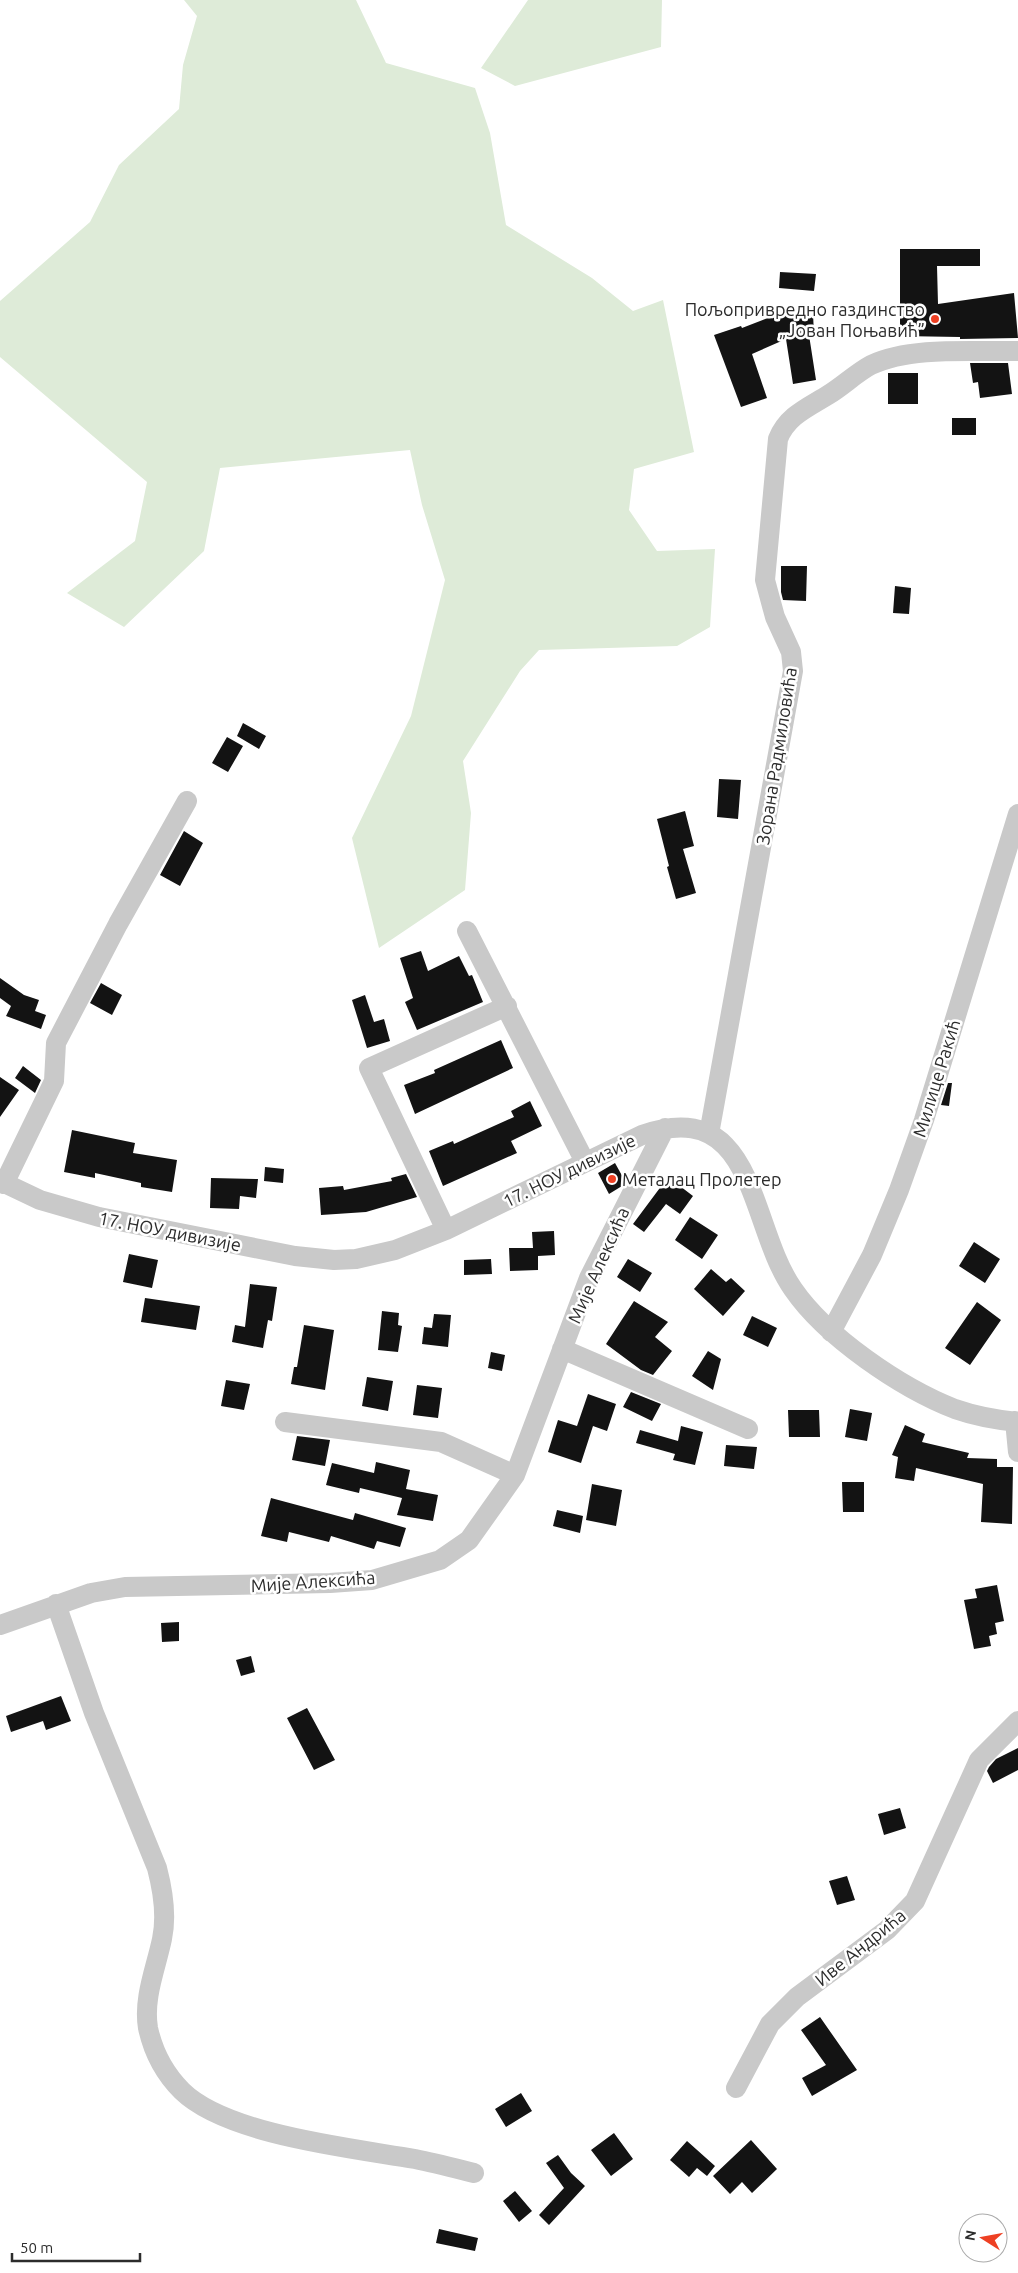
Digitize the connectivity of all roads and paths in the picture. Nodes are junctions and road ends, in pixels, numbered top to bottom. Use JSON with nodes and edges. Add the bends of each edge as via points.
{"nodes":[{"id":1,"x":1018,"y":351,"type":"edge"},
{"id":2,"x":187,"y":801,"type":"dead end"},
{"id":3,"x":1018,"y":814,"type":"edge"},
{"id":4,"x":467,"y":931,"type":"dead end"},
{"id":5,"x":507,"y":1006,"type":"junction"},
{"id":6,"x":665,"y":1128,"type":"junction"},
{"id":7,"x":709,"y":1134,"type":"junction"},
{"id":8,"x":585,"y":1162,"type":"junction"},
{"id":9,"x":2,"y":1182,"type":"edge"},
{"id":10,"x":446,"y":1230,"type":"junction"},
{"id":11,"x":831,"y":1332,"type":"junction"},
{"id":12,"x":562,"y":1349,"type":"junction"},
{"id":13,"x":1016,"y":1421,"type":"edge"},
{"id":14,"x":285,"y":1422,"type":"dead end"},
{"id":15,"x":748,"y":1429,"type":"dead end"},
{"id":16,"x":1018,"y":1452,"type":"edge"},
{"id":17,"x":515,"y":1475,"type":"junction"},
{"id":18,"x":56,"y":1604,"type":"junction"},
{"id":19,"x":0,"y":1625,"type":"edge"},
{"id":20,"x":1018,"y":1721,"type":"edge"},
{"id":21,"x":736,"y":2088,"type":"dead end"},
{"id":22,"x":474,"y":2173,"type":"dead end"}],
"edges":[{"from":1,"to":7,"type":"street","name":"Зорана Радмиловића","via":[[904,354],[871,365],[790,417],[780,432],[764,580],[774,618],[791,652],[793,672]]},
{"from":2,"to":9,"type":"street","via":[[56,1043],[54,1081]]},
{"from":3,"to":11,"type":"street","name":"Милице Ракић","via":[[900,1190],[872,1255]]},
{"from":4,"to":5,"type":"street"},
{"from":5,"to":8,"type":"street"},
{"from":5,"to":10,"type":"street","via":[[369,1068]]},
{"from":6,"to":7,"type":"street","name":"17. НОУ дивизије","via":[[686,1128]]},
{"from":6,"to":8,"type":"street","name":"17. НОУ дивизије","via":[[631,1139]]},
{"from":6,"to":12,"type":"street","name":"Мије Алексића","via":[[600,1254]]},
{"from":7,"to":11,"type":"street","name":"17. НОУ дивизије","via":[[724,1143],[736,1157],[747,1177],[786,1278]]},
{"from":8,"to":10,"type":"street","name":"17. НОУ дивизије"},
{"from":9,"to":10,"type":"street","name":"17. НОУ дивизије","via":[[40,1200],[91,1216],[310,1258],[344,1259],[382,1254]]},
{"from":11,"to":13,"type":"street","name":"17. НОУ дивизије","via":[[934,1399],[966,1412]]},
{"from":12,"to":15,"type":"street"},
{"from":12,"to":17,"type":"street","name":"Мије Алексића"},
{"from":13,"to":16,"type":"street"},
{"from":14,"to":17,"type":"street","via":[[440,1442]]},
{"from":17,"to":18,"type":"street","name":"Мије Алексића","via":[[469,1540],[440,1560],[372,1580],[125,1588],[91,1593]]},
{"from":18,"to":19,"type":"street","name":"Мије Алексића"},
{"from":18,"to":22,"type":"street","via":[[94,1713],[151,1852],[161,1885],[164,1902],[162,1938],[147,2014],[154,2046],[171,2078],[199,2103],[243,2124]]},
{"from":20,"to":21,"type":"street","name":"Иве Андрића","via":[[979,1760],[915,1901],[887,1930],[797,1997],[770,2024]]}]}
